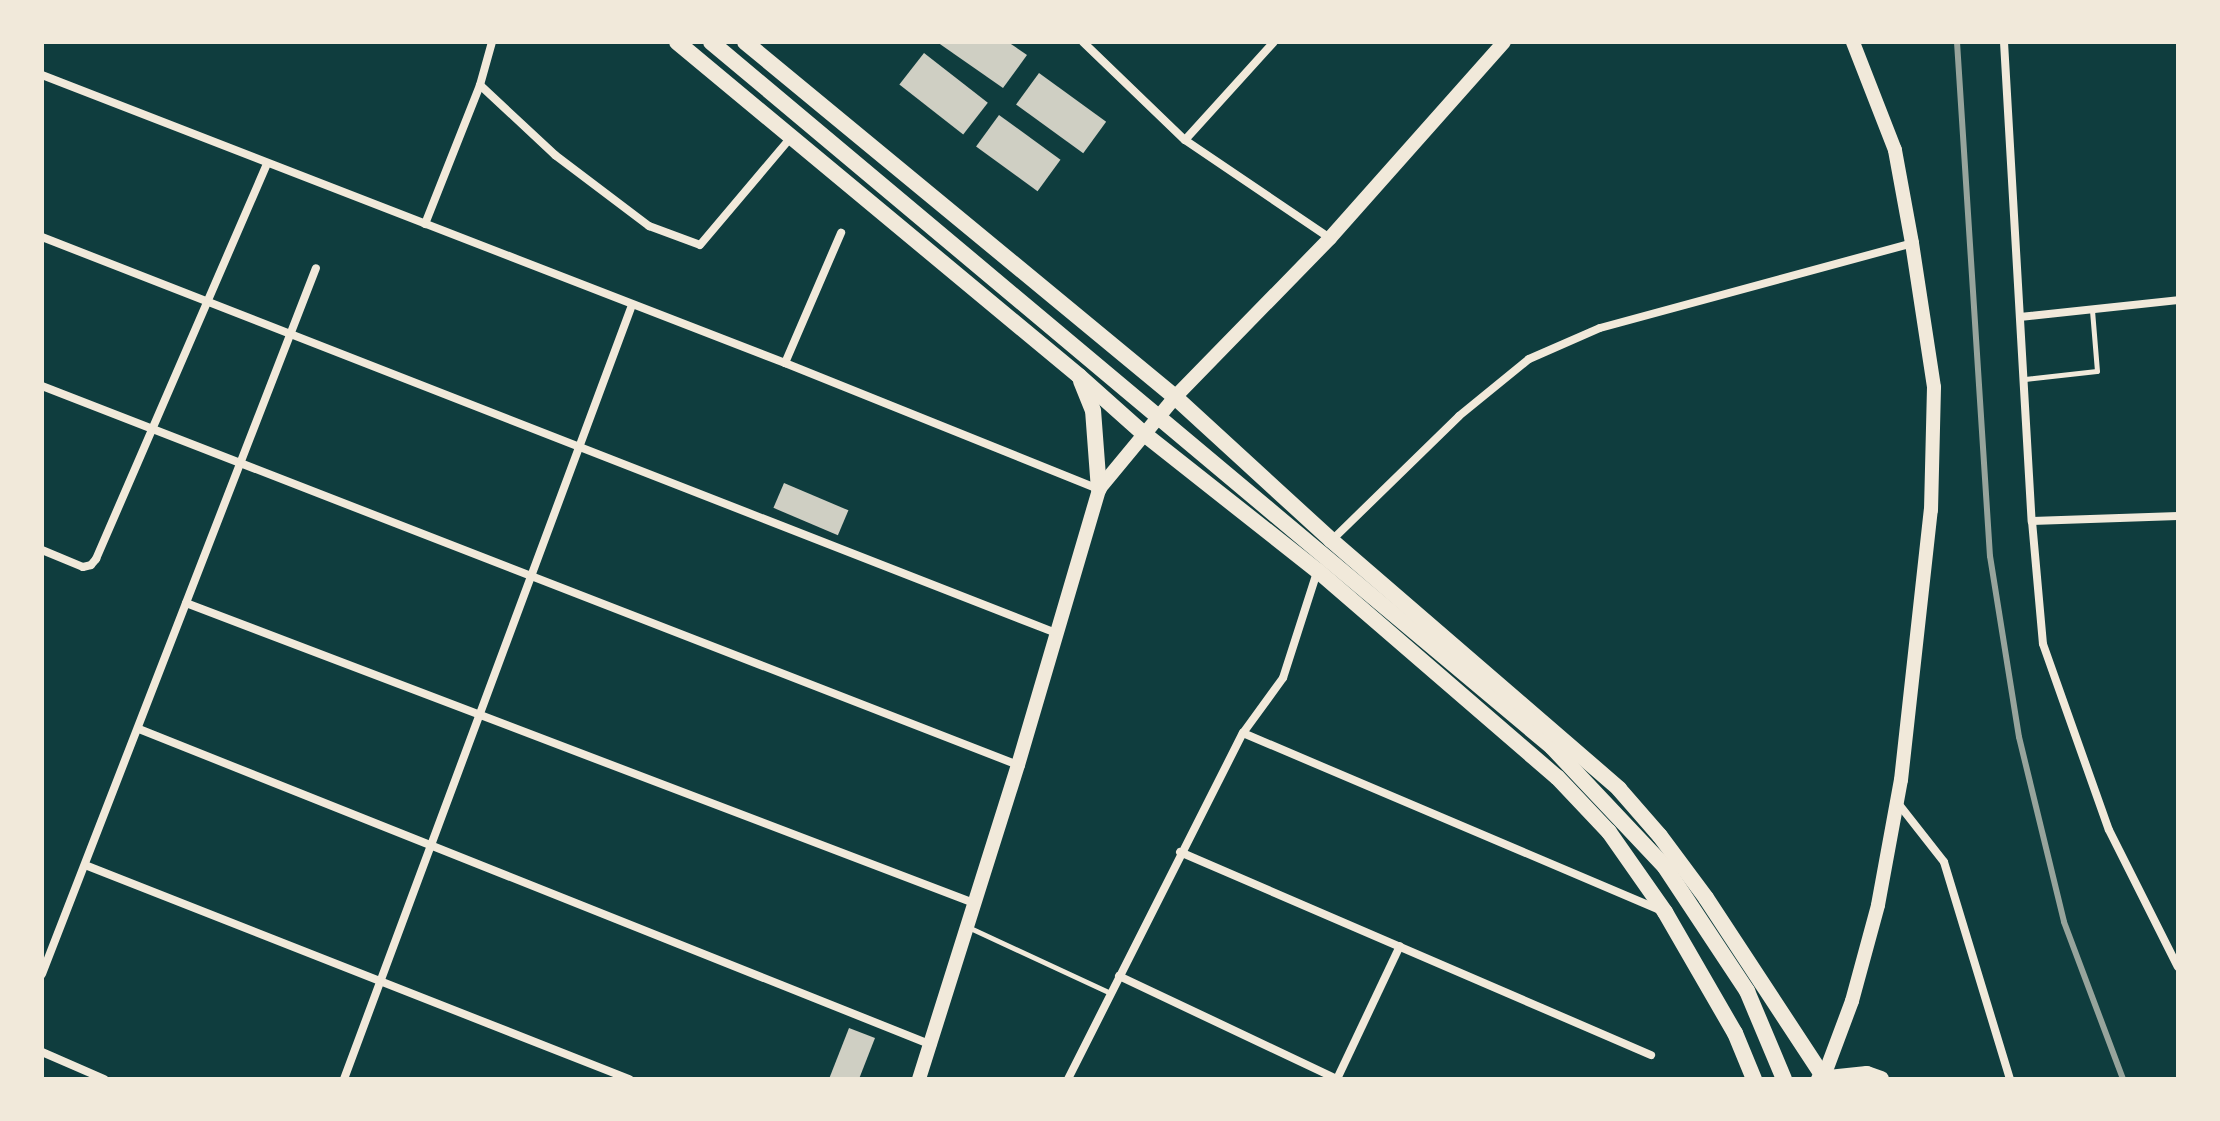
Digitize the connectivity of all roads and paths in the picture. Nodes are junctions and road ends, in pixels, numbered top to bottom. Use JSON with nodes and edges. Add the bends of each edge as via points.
{"nodes":[{"id":1,"x":492,"y":42,"type":"edge"},
{"id":2,"x":677,"y":42,"type":"edge"},
{"id":3,"x":711,"y":42,"type":"edge"},
{"id":4,"x":745,"y":42,"type":"edge"},
{"id":5,"x":1083,"y":42,"type":"edge"},
{"id":6,"x":1274,"y":42,"type":"edge"},
{"id":7,"x":1504,"y":42,"type":"edge"},
{"id":8,"x":1853,"y":42,"type":"edge"},
{"id":9,"x":2004,"y":42,"type":"edge"},
{"id":10,"x":42,"y":75,"type":"edge"},
{"id":11,"x":480,"y":85,"type":"junction"},
{"id":12,"x":792,"y":136,"type":"junction"},
{"id":13,"x":1185,"y":140,"type":"junction"},
{"id":14,"x":871,"y":144,"type":"junction"},
{"id":15,"x":267,"y":163,"type":"junction"},
{"id":16,"x":842,"y":179,"type":"junction"},
{"id":17,"x":425,"y":224,"type":"junction"},
{"id":18,"x":841,"y":233,"type":"dead end"},
{"id":19,"x":42,"y":237,"type":"edge"},
{"id":20,"x":1330,"y":238,"type":"junction"},
{"id":21,"x":1912,"y":243,"type":"junction"},
{"id":22,"x":316,"y":268,"type":"dead end"},
{"id":23,"x":2178,"y":300,"type":"edge"},
{"id":24,"x":208,"y":301,"type":"junction"},
{"id":25,"x":632,"y":305,"type":"junction"},
{"id":26,"x":2092,"y":309,"type":"junction"},
{"id":27,"x":2020,"y":317,"type":"junction"},
{"id":28,"x":290,"y":333,"type":"junction"},
{"id":29,"x":785,"y":363,"type":"junction"},
{"id":30,"x":1079,"y":376,"type":"junction"},
{"id":31,"x":2024,"y":379,"type":"junction"},
{"id":32,"x":42,"y":386,"type":"edge"},
{"id":33,"x":1175,"y":397,"type":"junction"},
{"id":34,"x":151,"y":430,"type":"junction"},
{"id":35,"x":1143,"y":433,"type":"junction"},
{"id":36,"x":578,"y":446,"type":"junction"},
{"id":37,"x":238,"y":464,"type":"junction"},
{"id":38,"x":1099,"y":489,"type":"junction"},
{"id":39,"x":2178,"y":516,"type":"edge"},
{"id":40,"x":2032,"y":521,"type":"junction"},
{"id":41,"x":1331,"y":540,"type":"junction"},
{"id":42,"x":42,"y":550,"type":"edge"},
{"id":43,"x":1318,"y":571,"type":"junction"},
{"id":44,"x":529,"y":577,"type":"junction"},
{"id":45,"x":186,"y":603,"type":"junction"},
{"id":46,"x":1056,"y":633,"type":"junction"},
{"id":47,"x":478,"y":715,"type":"junction"},
{"id":48,"x":139,"y":729,"type":"junction"},
{"id":49,"x":1243,"y":733,"type":"junction"},
{"id":50,"x":1018,"y":765,"type":"junction"},
{"id":51,"x":1896,"y":801,"type":"junction"},
{"id":52,"x":428,"y":845,"type":"junction"},
{"id":53,"x":1180,"y":852,"type":"junction"},
{"id":54,"x":85,"y":865,"type":"junction"},
{"id":55,"x":974,"y":903,"type":"junction"},
{"id":56,"x":1665,"y":912,"type":"junction"},
{"id":57,"x":967,"y":927,"type":"junction"},
{"id":58,"x":1400,"y":946,"type":"junction"},
{"id":59,"x":2178,"y":967,"type":"edge"},
{"id":60,"x":42,"y":974,"type":"edge"},
{"id":61,"x":1119,"y":976,"type":"junction"},
{"id":62,"x":380,"y":979,"type":"junction"},
{"id":63,"x":1110,"y":993,"type":"junction"},
{"id":64,"x":1735,"y":1033,"type":"junction"},
{"id":65,"x":932,"y":1045,"type":"junction"},
{"id":66,"x":42,"y":1052,"type":"edge"},
{"id":67,"x":1651,"y":1055,"type":"dead end"},
{"id":68,"x":1823,"y":1078,"type":"edge"},
{"id":69,"x":104,"y":1079,"type":"edge"},
{"id":70,"x":344,"y":1079,"type":"edge"},
{"id":71,"x":629,"y":1079,"type":"edge"},
{"id":72,"x":919,"y":1079,"type":"edge"},
{"id":73,"x":1068,"y":1079,"type":"edge"},
{"id":74,"x":1337,"y":1079,"type":"edge"},
{"id":75,"x":1742,"y":1079,"type":"edge"},
{"id":76,"x":1754,"y":1079,"type":"edge"},
{"id":77,"x":1784,"y":1079,"type":"edge"},
{"id":78,"x":1881,"y":1079,"type":"edge"},
{"id":79,"x":2010,"y":1079,"type":"edge"}],
"edges":[{"from":1,"to":11,"type":"street"},
{"from":2,"to":12,"type":"main road"},
{"from":3,"to":77,"type":"main road","via":[[1563,758],[1665,867],[1747,991]]},
{"from":4,"to":14,"type":"main road"},
{"from":5,"to":13,"type":"street"},
{"from":6,"to":13,"type":"street"},
{"from":7,"to":20,"type":"main road"},
{"from":8,"to":21,"type":"main road","via":[[1895,150]]},
{"from":9,"to":27,"type":"street"},
{"from":10,"to":15,"type":"street"},
{"from":11,"to":12,"type":"street","via":[[555,155],[649,226],[700,245]]},
{"from":11,"to":17,"type":"street"},
{"from":12,"to":16,"type":"main road"},
{"from":13,"to":20,"type":"street"},
{"from":14,"to":16,"type":"main road"},
{"from":14,"to":33,"type":"main road"},
{"from":15,"to":17,"type":"street"},
{"from":15,"to":24,"type":"street"},
{"from":16,"to":30,"type":"main road"},
{"from":17,"to":25,"type":"street"},
{"from":18,"to":29,"type":"street"},
{"from":19,"to":24,"type":"street"},
{"from":20,"to":33,"type":"main road"},
{"from":21,"to":41,"type":"street","via":[[1600,328],[1529,359],[1459,416]]},
{"from":21,"to":51,"type":"main road","via":[[1934,387],[1931,510]]},
{"from":22,"to":28,"type":"street"},
{"from":23,"to":26,"type":"street"},
{"from":24,"to":28,"type":"street"},
{"from":24,"to":34,"type":"street"},
{"from":25,"to":29,"type":"street"},
{"from":25,"to":36,"type":"street"},
{"from":26,"to":27,"type":"street"},
{"from":26,"to":31,"type":"lane","via":[[2097,371]]},
{"from":27,"to":31,"type":"street"},
{"from":28,"to":36,"type":"street"},
{"from":28,"to":37,"type":"street"},
{"from":29,"to":38,"type":"street"},
{"from":30,"to":35,"type":"main road"},
{"from":30,"to":38,"type":"main road","via":[[1093,410]]},
{"from":31,"to":40,"type":"street"},
{"from":32,"to":34,"type":"street"},
{"from":33,"to":35,"type":"main road"},
{"from":33,"to":41,"type":"main road"},
{"from":34,"to":37,"type":"street"},
{"from":34,"to":42,"type":"street","via":[[91,565],[83,567]]},
{"from":35,"to":38,"type":"main road"},
{"from":35,"to":43,"type":"main road"},
{"from":36,"to":44,"type":"street"},
{"from":36,"to":46,"type":"street"},
{"from":37,"to":44,"type":"street"},
{"from":37,"to":45,"type":"street"},
{"from":38,"to":46,"type":"main road"},
{"from":39,"to":40,"type":"street"},
{"from":40,"to":59,"type":"street","via":[[2043,644],[2109,830]]},
{"from":41,"to":43,"type":"street"},
{"from":41,"to":68,"type":"main road","via":[[1619,789],[1706,898]]},
{"from":43,"to":49,"type":"street","via":[[1283,678]]},
{"from":43,"to":56,"type":"main road","via":[[1557,777],[1609,832]]},
{"from":44,"to":47,"type":"street"},
{"from":44,"to":50,"type":"street"},
{"from":45,"to":47,"type":"street"},
{"from":45,"to":48,"type":"street"},
{"from":46,"to":50,"type":"main road"},
{"from":47,"to":52,"type":"street"},
{"from":47,"to":55,"type":"street"},
{"from":48,"to":52,"type":"street"},
{"from":48,"to":54,"type":"street"},
{"from":49,"to":53,"type":"street"},
{"from":49,"to":56,"type":"street"},
{"from":50,"to":55,"type":"main road"},
{"from":51,"to":68,"type":"main road","via":[[1878,905],[1852,1001]]},
{"from":51,"to":79,"type":"street","via":[[1944,862]]},
{"from":52,"to":62,"type":"street"},
{"from":52,"to":65,"type":"street"},
{"from":53,"to":58,"type":"street"},
{"from":53,"to":61,"type":"street"},
{"from":54,"to":60,"type":"street"},
{"from":54,"to":62,"type":"street"},
{"from":55,"to":57,"type":"main road"},
{"from":56,"to":64,"type":"main road"},
{"from":57,"to":63,"type":"lane"},
{"from":57,"to":65,"type":"main road"},
{"from":58,"to":67,"type":"street"},
{"from":58,"to":74,"type":"street"},
{"from":61,"to":63,"type":"street"},
{"from":61,"to":74,"type":"street"},
{"from":62,"to":70,"type":"street"},
{"from":62,"to":71,"type":"street"},
{"from":63,"to":73,"type":"street"},
{"from":64,"to":75,"type":"main road"},
{"from":64,"to":76,"type":"main road"},
{"from":65,"to":72,"type":"main road"},
{"from":66,"to":69,"type":"street"},
{"from":68,"to":78,"type":"main road","via":[[1867,1074]]}]}
